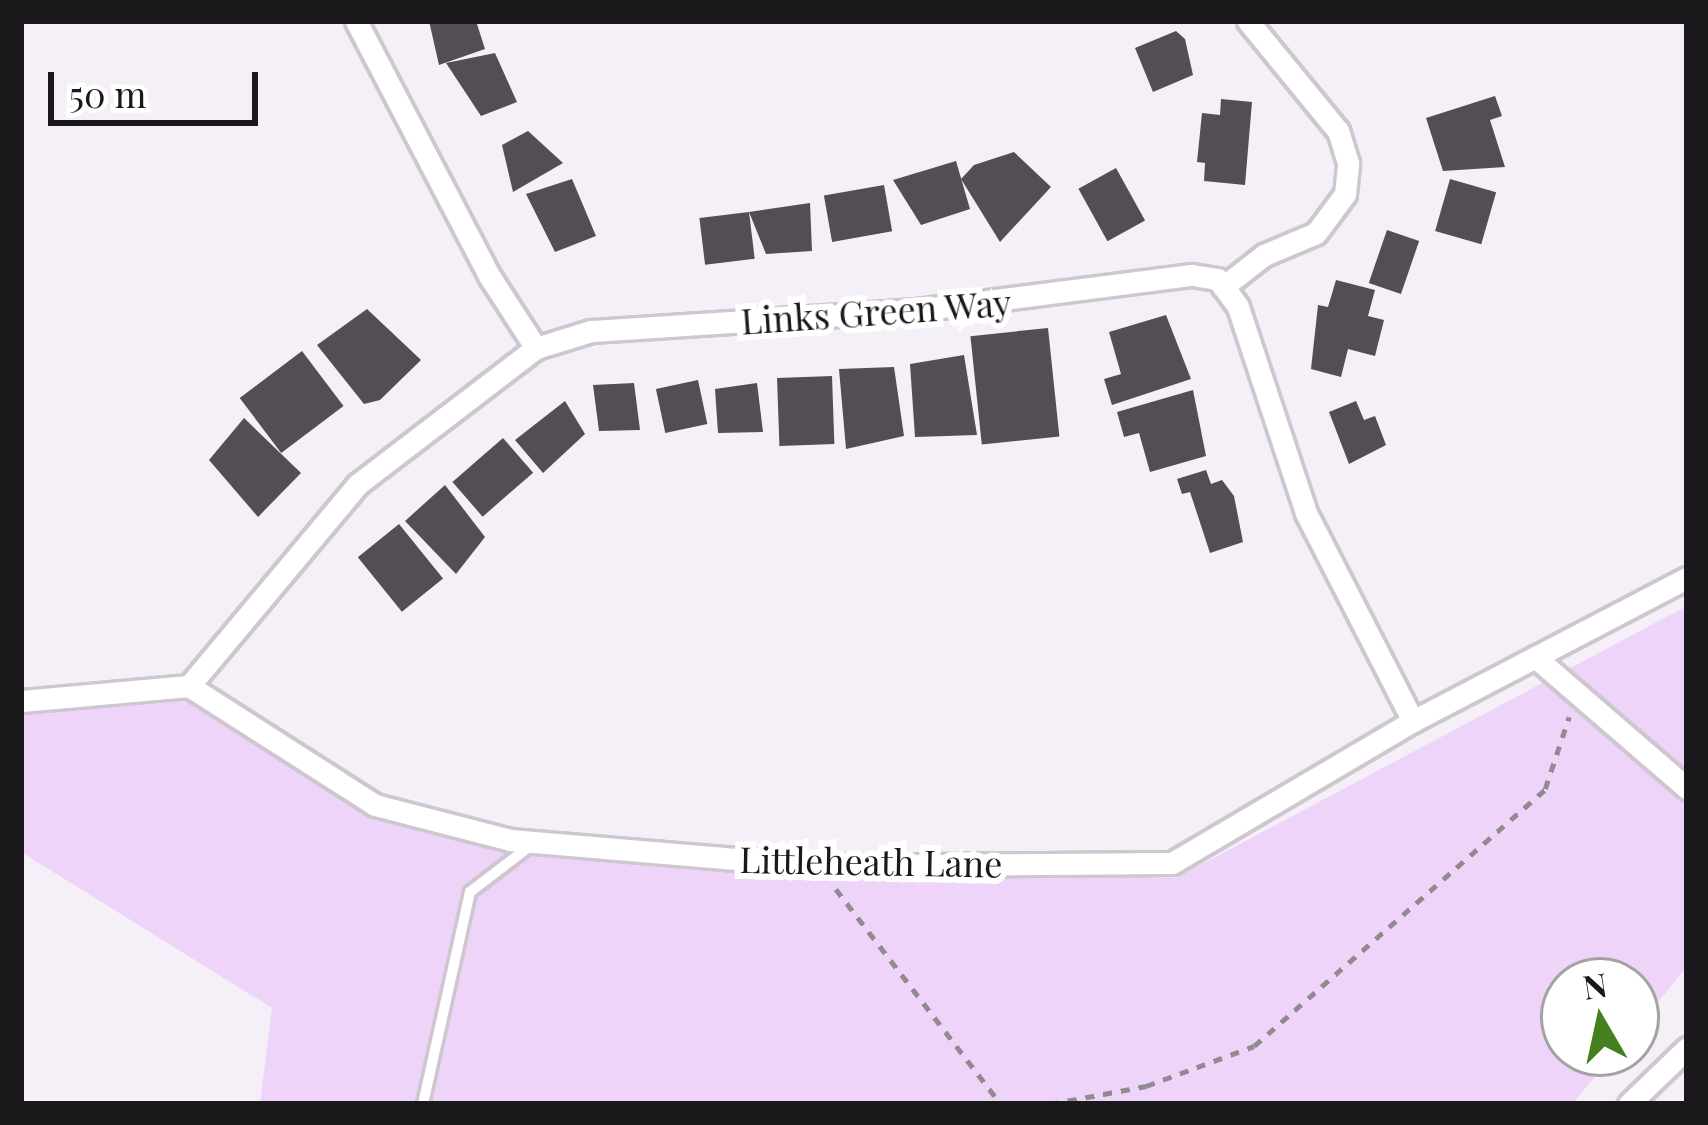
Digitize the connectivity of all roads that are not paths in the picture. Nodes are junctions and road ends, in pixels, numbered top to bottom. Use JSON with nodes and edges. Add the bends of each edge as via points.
{"nodes":[{"id":1,"x":356,"y":21,"type":"edge"},
{"id":2,"x":1248,"y":21,"type":"edge"},
{"id":3,"x":1223,"y":287,"type":"junction"},
{"id":4,"x":536,"y":348,"type":"junction"},
{"id":5,"x":1687,"y":578,"type":"edge"},
{"id":6,"x":1535,"y":657,"type":"junction"},
{"id":7,"x":189,"y":686,"type":"junction"},
{"id":8,"x":21,"y":701,"type":"edge"},
{"id":9,"x":1413,"y":722,"type":"junction"},
{"id":10,"x":1687,"y":788,"type":"edge"},
{"id":11,"x":538,"y":842,"type":"junction"},
{"id":12,"x":1687,"y":1048,"type":"edge"},
{"id":13,"x":423,"y":1104,"type":"edge"},
{"id":14,"x":1629,"y":1104,"type":"edge"}],
"edges":[{"from":1,"to":4,"type":"street","via":[[490,277]]},
{"from":2,"to":3,"type":"street","via":[[1338,131],[1348,163],[1345,194],[1316,233],[1264,255]]},
{"from":3,"to":4,"type":"street","name":"Links Green Way","via":[[1192,274],[917,310],[591,331]]},
{"from":3,"to":9,"type":"street","via":[[1238,307],[1306,513]]},
{"from":4,"to":7,"type":"street","name":"Links Green Way","via":[[358,484]]},
{"from":5,"to":6,"type":"street","name":"Littleheath Lane"},
{"from":6,"to":9,"type":"street","name":"Littleheath Lane"},
{"from":6,"to":10,"type":"street"},
{"from":7,"to":8,"type":"street"},
{"from":7,"to":11,"type":"street","name":"Littleheath Lane","via":[[375,805]]},
{"from":9,"to":11,"type":"street","name":"Littleheath Lane","via":[[1172,863],[819,866]]},
{"from":11,"to":13,"type":"lane","via":[[500,862],[470,892]]},
{"from":12,"to":14,"type":"street"}]}
